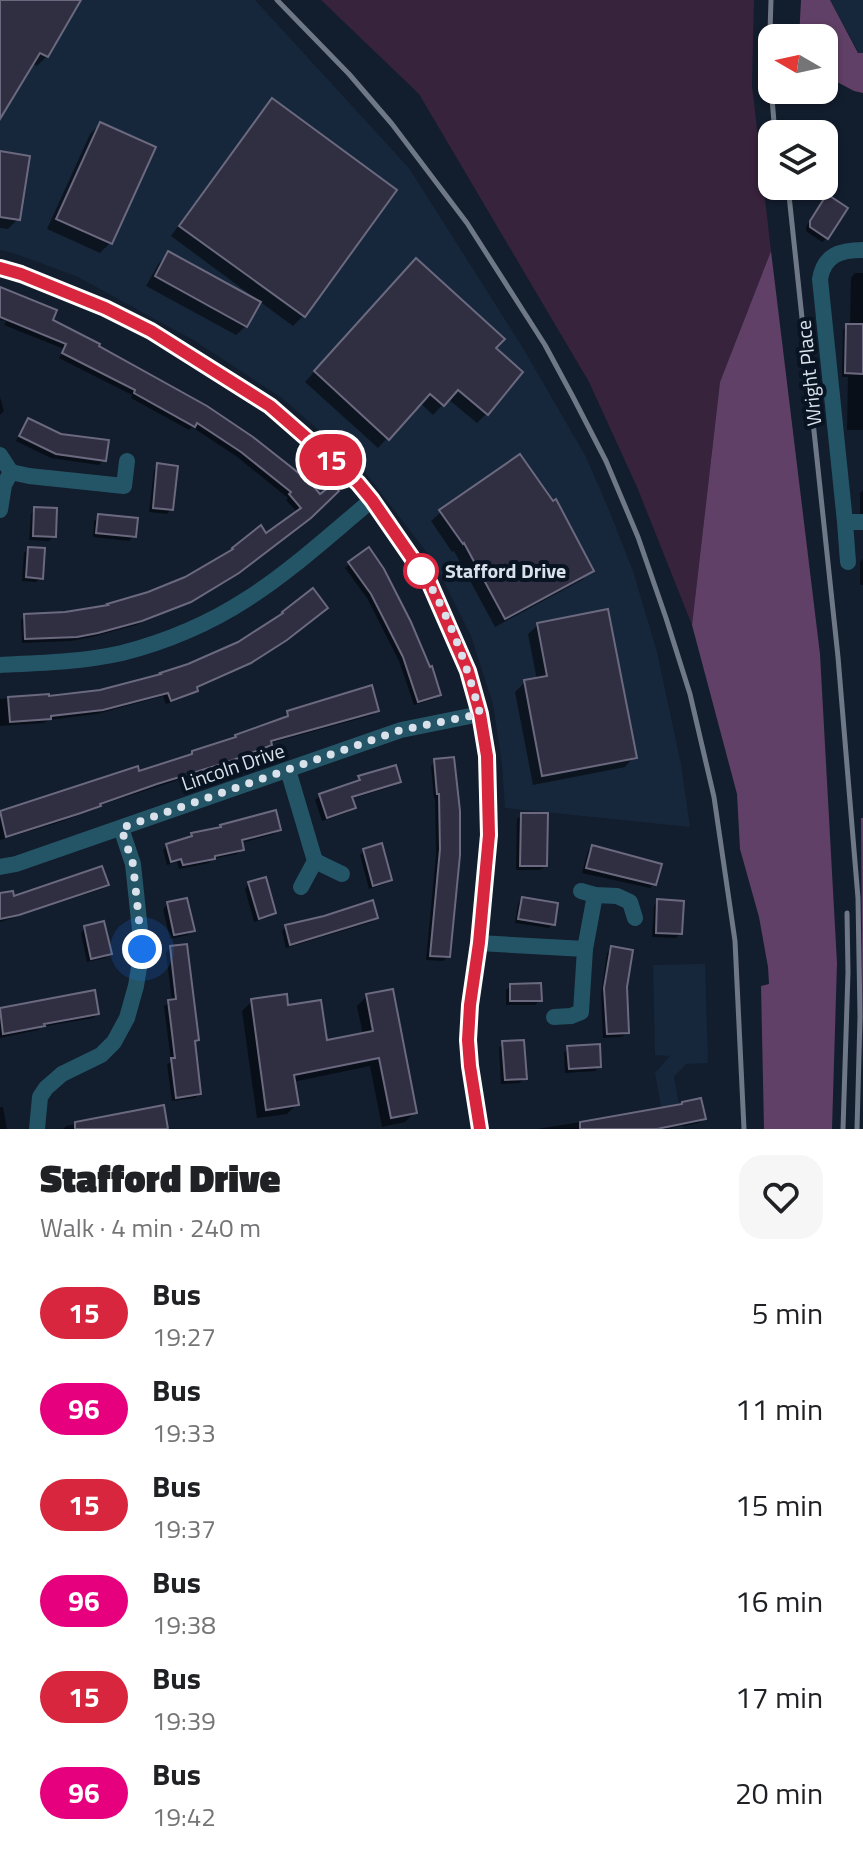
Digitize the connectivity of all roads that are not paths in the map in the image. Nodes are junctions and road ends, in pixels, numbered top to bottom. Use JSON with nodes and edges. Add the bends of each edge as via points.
{"nodes":[{"id":1,"x":863,"y":250,"type":"edge"},
{"id":2,"x":0,"y":268,"type":"edge"},
{"id":3,"x":0,"y":455,"type":"edge"},
{"id":4,"x":127,"y":461,"type":"dead end"},
{"id":5,"x":11,"y":472,"type":"junction"},
{"id":6,"x":372,"y":500,"type":"junction"},
{"id":7,"x":0,"y":510,"type":"edge"},
{"id":8,"x":845,"y":522,"type":"junction"},
{"id":9,"x":863,"y":522,"type":"edge"},
{"id":10,"x":848,"y":562,"type":"dead end"},
{"id":11,"x":0,"y":665,"type":"edge"},
{"id":12,"x":480,"y":714,"type":"junction"},
{"id":13,"x":288,"y":770,"type":"junction"},
{"id":14,"x":121,"y":828,"type":"junction"},
{"id":15,"x":315,"y":861,"type":"junction"},
{"id":16,"x":0,"y":867,"type":"edge"},
{"id":17,"x":342,"y":874,"type":"dead end"},
{"id":18,"x":301,"y":887,"type":"dead end"},
{"id":19,"x":635,"y":918,"type":"dead end"},
{"id":20,"x":479,"y":943,"type":"junction"},
{"id":21,"x":585,"y":949,"type":"junction"},
{"id":22,"x":554,"y":1017,"type":"dead end"},
{"id":23,"x":37,"y":1129,"type":"edge"},
{"id":24,"x":480,"y":1129,"type":"edge"}],
"edges":[{"from":1,"to":8,"type":"street","name":"Wright Place","via":[[831,257],[820,279]]},
{"from":2,"to":6,"type":"street","via":[[151,331],[270,406]]},
{"from":3,"to":5,"type":"street"},
{"from":4,"to":5,"type":"street","via":[[124,486]]},
{"from":5,"to":7,"type":"street"},
{"from":6,"to":11,"type":"street","via":[[247,599],[200,624],[123,653]]},
{"from":6,"to":12,"type":"street","via":[[430,584],[468,671]]},
{"from":8,"to":9,"type":"street"},
{"from":8,"to":10,"type":"street","name":"Wright Place"},
{"from":12,"to":13,"type":"street","name":"Lincoln Drive","via":[[401,730]]},
{"from":12,"to":20,"type":"street","via":[[489,835]]},
{"from":13,"to":14,"type":"street","name":"Lincoln Drive"},
{"from":13,"to":15,"type":"street"},
{"from":14,"to":16,"type":"street","name":"Lincoln Drive"},
{"from":14,"to":23,"type":"street","via":[[133,864],[142,949],[136,986],[114,1042],[46,1088]]},
{"from":15,"to":17,"type":"street"},
{"from":15,"to":18,"type":"street"},
{"from":19,"to":21,"type":"street","via":[[630,902],[588,893]]},
{"from":20,"to":21,"type":"street"},
{"from":20,"to":24,"type":"street","via":[[468,1040]]},
{"from":21,"to":22,"type":"street","via":[[581,1012]]}]}
